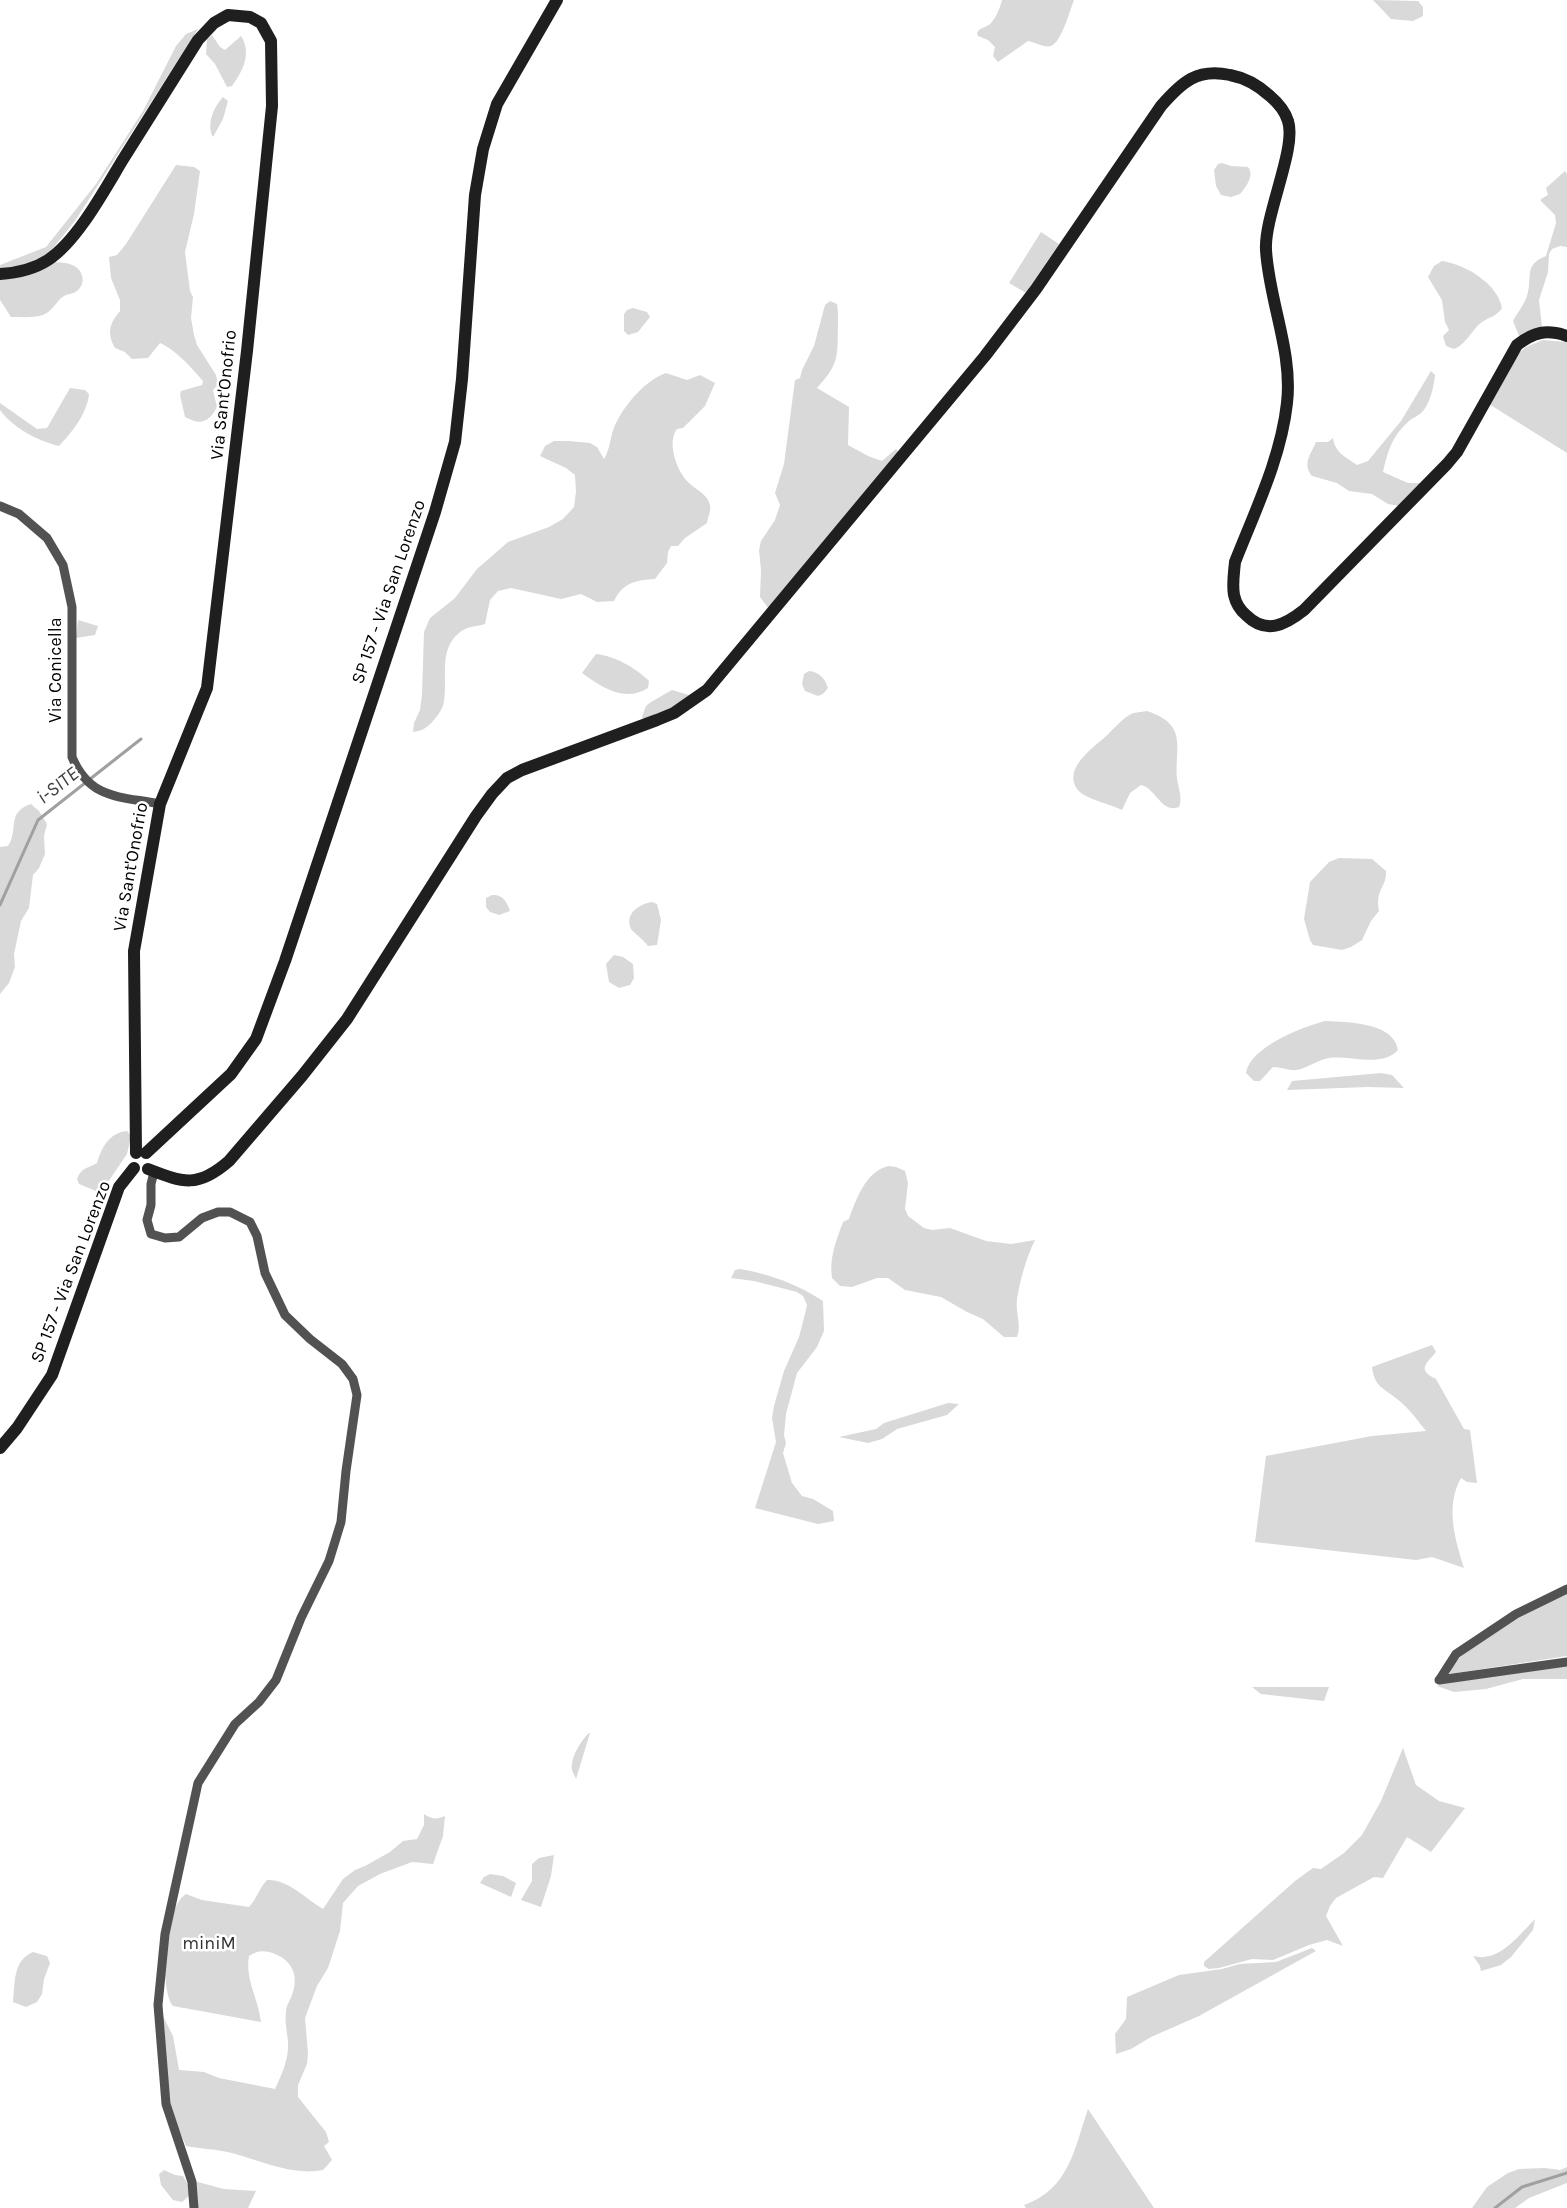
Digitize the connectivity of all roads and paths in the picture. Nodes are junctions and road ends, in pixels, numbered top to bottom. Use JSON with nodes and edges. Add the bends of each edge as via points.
{"nodes":[{"id":1,"x":557,"y":0,"type":"edge"},
{"id":2,"x":0,"y":274,"type":"edge"},
{"id":3,"x":1567,"y":336,"type":"edge"},
{"id":4,"x":0,"y":506,"type":"edge"},
{"id":5,"x":160,"y":804,"type":"junction"},
{"id":6,"x":141,"y":1153,"type":"junction"},
{"id":7,"x":134,"y":1168,"type":"junction"},
{"id":8,"x":151,"y":1170,"type":"junction"},
{"id":9,"x":0,"y":1448,"type":"edge"},
{"id":10,"x":1567,"y":1589,"type":"edge"},
{"id":11,"x":1567,"y":1662,"type":"edge"},
{"id":12,"x":194,"y":2208,"type":"edge"}],
"edges":[{"from":1,"to":6,"type":"street","name":"SP 157 - Via San Lorenzo","via":[[497,104],[483,149],[475,195],[455,442],[285,962],[256,1039],[231,1074]]},
{"from":2,"to":5,"type":"street","name":"Via Sant'Onofrio","via":[[29,269],[48,260],[67,243],[198,40],[214,23],[237,15],[261,23],[271,41],[272,106],[207,688]]},
{"from":3,"to":8,"type":"street","via":[[1554,331],[1540,332],[1517,345],[1447,464],[1304,610],[1279,625],[1263,627],[1252,621],[1234,597],[1233,581],[1235,562],[1281,441],[1287,405],[1288,369],[1266,248],[1289,140],[1289,122],[1277,102],[1257,85],[1214,71],[1196,75],[1177,87],[1161,106],[986,356],[707,690],[665,717],[552,757],[507,778],[476,816],[347,1019],[237,1152],[216,1172],[200,1180],[184,1181]]},
{"from":4,"to":5,"type":"street","name":"Via Conicella","via":[[19,514],[47,538],[63,565],[72,607],[72,757],[77,769],[103,793]]},
{"from":5,"to":6,"type":"street","name":"Via Sant'Onofrio","via":[[134,951]]},
{"from":6,"to":7,"type":"street","via":[[131,1162]]},
{"from":6,"to":8,"type":"street","via":[[152,1161]]},
{"from":7,"to":8,"type":"street","via":[[139,1172]]},
{"from":7,"to":9,"type":"street","name":"SP 157 - Via San Lorenzo","via":[[119,1187],[52,1375]]},
{"from":8,"to":12,"type":"street","via":[[152,1205],[147,1220],[151,1233],[179,1237],[202,1218],[218,1212],[230,1212],[250,1222],[265,1273],[285,1315],[342,1364],[353,1379],[357,1395],[341,1522],[329,1561],[276,1680],[235,1724],[198,1783],[165,1934],[158,2005],[166,2104],[192,2182]]},
{"from":10,"to":11,"type":"street","via":[[1516,1614],[1456,1654],[1438,1680]]}]}
